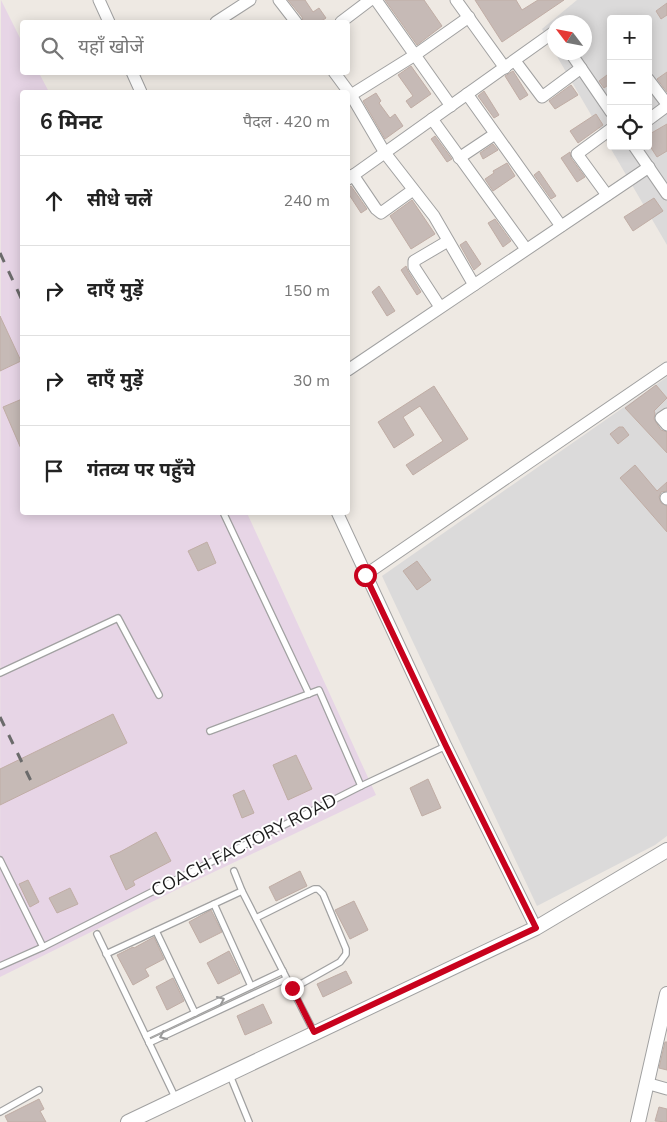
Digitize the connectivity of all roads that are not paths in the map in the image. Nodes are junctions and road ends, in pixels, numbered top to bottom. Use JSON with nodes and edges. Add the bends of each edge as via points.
{"nodes":[{"id":1,"x":99,"y":0,"type":"edge"},
{"id":2,"x":250,"y":0,"type":"edge"},
{"id":3,"x":279,"y":0,"type":"edge"},
{"id":4,"x":370,"y":0,"type":"edge"},
{"id":5,"x":376,"y":0,"type":"edge"},
{"id":6,"x":456,"y":0,"type":"edge"},
{"id":7,"x":469,"y":18,"type":"junction"},
{"id":8,"x":108,"y":20,"type":"edge"},
{"id":9,"x":219,"y":20,"type":"edge"},
{"id":10,"x":294,"y":20,"type":"edge"},
{"id":11,"x":344,"y":20,"type":"edge"},
{"id":12,"x":547,"y":37,"type":"edge"},
{"id":13,"x":416,"y":55,"type":"junction"},
{"id":14,"x":575,"y":60,"type":"edge"},
{"id":15,"x":514,"y":61,"type":"junction"},
{"id":16,"x":505,"y":68,"type":"junction"},
{"id":17,"x":580,"y":68,"type":"junction"},
{"id":18,"x":136,"y":75,"type":"edge"},
{"id":19,"x":336,"y":75,"type":"edge"},
{"id":20,"x":652,"y":84,"type":"edge"},
{"id":21,"x":140,"y":90,"type":"edge"},
{"id":22,"x":348,"y":90,"type":"edge"},
{"id":23,"x":351,"y":94,"type":"joint"},
{"id":24,"x":467,"y":94,"type":"junction"},
{"id":25,"x":607,"y":105,"type":"edge"},
{"id":26,"x":667,"y":105,"type":"edge"},
{"id":27,"x":451,"y":106,"type":"junction"},
{"id":28,"x":652,"y":117,"type":"edge"},
{"id":29,"x":432,"y":119,"type":"junction"},
{"id":30,"x":607,"y":132,"type":"edge"},
{"id":31,"x":495,"y":134,"type":"junction"},
{"id":32,"x":637,"y":150,"type":"edge"},
{"id":33,"x":385,"y":153,"type":"junction"},
{"id":34,"x":459,"y":158,"type":"junction"},
{"id":35,"x":648,"y":167,"type":"junction"},
{"id":36,"x":350,"y":177,"type":"edge"},
{"id":37,"x":413,"y":190,"type":"junction"},
{"id":38,"x":667,"y":194,"type":"edge"},
{"id":39,"x":607,"y":195,"type":"junction"},
{"id":40,"x":562,"y":226,"type":"junction"},
{"id":41,"x":448,"y":241,"type":"junction"},
{"id":42,"x":526,"y":249,"type":"junction"},
{"id":43,"x":474,"y":285,"type":"junction"},
{"id":44,"x":440,"y":307,"type":"junction"},
{"id":45,"x":667,"y":368,"type":"edge"},
{"id":46,"x":350,"y":369,"type":"edge"},
{"id":47,"x":667,"y":414,"type":"edge"},
{"id":48,"x":667,"y":425,"type":"edge"},
{"id":49,"x":224,"y":515,"type":"edge"},
{"id":50,"x":338,"y":515,"type":"edge"},
{"id":51,"x":365,"y":575,"type":"junction"},
{"id":52,"x":0,"y":673,"type":"edge"},
{"id":53,"x":308,"y":694,"type":"junction"},
{"id":54,"x":159,"y":695,"type":"dead end"},
{"id":55,"x":210,"y":731,"type":"dead end"},
{"id":56,"x":446,"y":746,"type":"junction"},
{"id":57,"x":361,"y":786,"type":"junction"},
{"id":58,"x":667,"y":850,"type":"edge"},
{"id":59,"x":0,"y":860,"type":"edge"},
{"id":60,"x":234,"y":871,"type":"dead end"},
{"id":61,"x":7,"y":875,"type":"junction"},
{"id":62,"x":0,"y":879,"type":"edge"},
{"id":63,"x":242,"y":891,"type":"junction"},
{"id":64,"x":214,"y":904,"type":"junction"},
{"id":65,"x":256,"y":918,"type":"junction"},
{"id":66,"x":536,"y":928,"type":"junction"},
{"id":67,"x":156,"y":931,"type":"junction"},
{"id":68,"x":97,"y":934,"type":"dead end"},
{"id":69,"x":43,"y":947,"type":"junction"},
{"id":70,"x":106,"y":954,"type":"junction"},
{"id":71,"x":0,"y":966,"type":"edge"},
{"id":72,"x":283,"y":971,"type":"junction"},
{"id":73,"x":286,"y":979,"type":"junction"},
{"id":74,"x":251,"y":986,"type":"junction"},
{"id":75,"x":292,"y":988,"type":"junction"},
{"id":76,"x":667,"y":994,"type":"edge"},
{"id":77,"x":195,"y":1013,"type":"junction"},
{"id":78,"x":314,"y":1032,"type":"junction"},
{"id":79,"x":146,"y":1036,"type":"junction"},
{"id":80,"x":149,"y":1043,"type":"junction"},
{"id":81,"x":229,"y":1074,"type":"junction"},
{"id":82,"x":646,"y":1083,"type":"junction"},
{"id":83,"x":667,"y":1089,"type":"edge"},
{"id":84,"x":39,"y":1090,"type":"dead end"},
{"id":85,"x":176,"y":1099,"type":"junction"},
{"id":86,"x":0,"y":1112,"type":"edge"},
{"id":87,"x":128,"y":1122,"type":"edge"},
{"id":88,"x":248,"y":1122,"type":"edge"},
{"id":89,"x":638,"y":1122,"type":"edge"}],
"edges":[{"from":1,"to":8,"type":"street"},
{"from":2,"to":9,"type":"street"},
{"from":3,"to":10,"type":"street"},
{"from":4,"to":11,"type":"street"},
{"from":5,"to":13,"type":"street"},
{"from":6,"to":7,"type":"street"},
{"from":7,"to":13,"type":"street"},
{"from":7,"to":16,"type":"street"},
{"from":12,"to":15,"type":"street"},
{"from":13,"to":23,"type":"street"},
{"from":13,"to":27,"type":"street"},
{"from":14,"to":17,"type":"street"},
{"from":15,"to":16,"type":"street"},
{"from":15,"to":17,"type":"street","via":[[542,97]]},
{"from":16,"to":24,"type":"street"},
{"from":17,"to":25,"type":"street"},
{"from":18,"to":21,"type":"street"},
{"from":19,"to":22,"type":"street"},
{"from":20,"to":26,"type":"street"},
{"from":23,"to":33,"type":"street"},
{"from":24,"to":27,"type":"street"},
{"from":24,"to":31,"type":"street"},
{"from":26,"to":28,"type":"street"},
{"from":27,"to":29,"type":"street"},
{"from":29,"to":33,"type":"street"},
{"from":29,"to":34,"type":"street"},
{"from":30,"to":39,"type":"street","via":[[577,154]]},
{"from":31,"to":34,"type":"street"},
{"from":31,"to":40,"type":"street"},
{"from":32,"to":35,"type":"street"},
{"from":33,"to":36,"type":"street"},
{"from":33,"to":37,"type":"street"},
{"from":34,"to":42,"type":"street"},
{"from":35,"to":38,"type":"street"},
{"from":35,"to":39,"type":"street"},
{"from":36,"to":37,"type":"street","via":[[380,213]]},
{"from":37,"to":41,"type":"street","via":[[434,216]]},
{"from":39,"to":40,"type":"street"},
{"from":40,"to":42,"type":"street"},
{"from":41,"to":43,"type":"street"},
{"from":41,"to":44,"type":"street","via":[[414,261],[414,267]]},
{"from":42,"to":43,"type":"street"},
{"from":43,"to":44,"type":"street"},
{"from":44,"to":46,"type":"street"},
{"from":45,"to":51,"type":"street"},
{"from":47,"to":48,"type":"street","via":[[661,418]]},
{"from":49,"to":53,"type":"lane"},
{"from":50,"to":51,"type":"street"},
{"from":51,"to":56,"type":"street"},
{"from":52,"to":54,"type":"lane","via":[[118,618]]},
{"from":53,"to":55,"type":"lane"},
{"from":53,"to":57,"type":"lane","via":[[318,690]]},
{"from":56,"to":57,"type":"lane","name":"COACH FACTORY ROAD"},
{"from":56,"to":66,"type":"street"},
{"from":57,"to":69,"type":"lane","name":"COACH FACTORY ROAD"},
{"from":58,"to":66,"type":"street"},
{"from":59,"to":61,"type":"lane"},
{"from":60,"to":63,"type":"lane"},
{"from":61,"to":62,"type":"lane"},
{"from":61,"to":69,"type":"lane"},
{"from":63,"to":64,"type":"lane"},
{"from":63,"to":65,"type":"lane"},
{"from":64,"to":67,"type":"lane"},
{"from":64,"to":74,"type":"lane"},
{"from":65,"to":72,"type":"lane"},
{"from":65,"to":75,"type":"lane","via":[[314,889],[323,894],[346,954],[340,962]]},
{"from":66,"to":78,"type":"street"},
{"from":67,"to":70,"type":"lane"},
{"from":67,"to":77,"type":"lane"},
{"from":68,"to":70,"type":"lane"},
{"from":69,"to":71,"type":"lane","name":"COACH FACTORY ROAD"},
{"from":70,"to":79,"type":"lane"},
{"from":72,"to":73,"type":"lane"},
{"from":72,"to":74,"type":"lane"},
{"from":73,"to":75,"type":"lane"},
{"from":73,"to":80,"type":"lane","one_way":true},
{"from":77,"to":74,"type":"lane","one_way":true},
{"from":75,"to":78,"type":"lane"},
{"from":76,"to":82,"type":"street"},
{"from":77,"to":79,"type":"lane"},
{"from":78,"to":81,"type":"street"},
{"from":79,"to":80,"type":"lane"},
{"from":80,"to":85,"type":"lane"},
{"from":81,"to":85,"type":"street"},
{"from":81,"to":88,"type":"lane"},
{"from":82,"to":83,"type":"street"},
{"from":82,"to":89,"type":"street"},
{"from":84,"to":86,"type":"lane"},
{"from":85,"to":87,"type":"street"}]}
